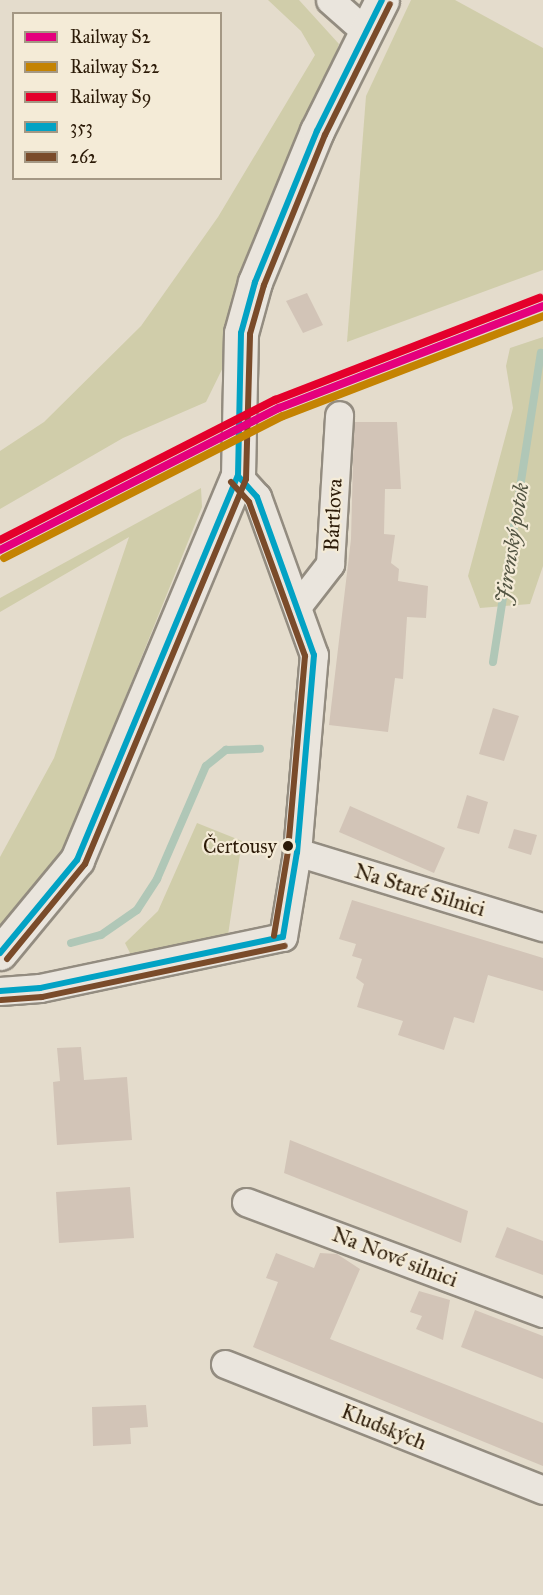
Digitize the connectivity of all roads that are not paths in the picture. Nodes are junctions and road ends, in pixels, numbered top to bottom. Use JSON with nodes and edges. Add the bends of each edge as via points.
{"nodes":[{"id":1,"x":330,"y":0,"type":"edge"},
{"id":2,"x":382,"y":0,"type":"edge"},
{"id":3,"x":365,"y":31,"type":"junction"},
{"id":4,"x":339,"y":415,"type":"dead end"},
{"id":5,"x":239,"y":469,"type":"junction"},
{"id":6,"x":299,"y":604,"type":"junction"},
{"id":7,"x":297,"y":852,"type":"junction"},
{"id":8,"x":543,"y":927,"type":"edge"},
{"id":9,"x":0,"y":953,"type":"edge"},
{"id":10,"x":0,"y":991,"type":"edge"},
{"id":11,"x":246,"y":1202,"type":"dead end"},
{"id":12,"x":543,"y":1313,"type":"edge"},
{"id":13,"x":225,"y":1364,"type":"dead end"},
{"id":14,"x":543,"y":1490,"type":"edge"}],
"edges":[{"from":1,"to":3,"type":"street"},
{"from":2,"to":3,"type":"street"},
{"from":3,"to":5,"type":"street","via":[[317,131],[255,282],[241,333]]},
{"from":4,"to":6,"type":"street","name":"Bártlova","via":[[330,564]]},
{"from":5,"to":6,"type":"street","via":[[257,497]]},
{"from":5,"to":9,"type":"street","via":[[77,860]]},
{"from":6,"to":7,"type":"street","via":[[314,655]]},
{"from":7,"to":8,"type":"street","name":"Na Staré Silnici"},
{"from":7,"to":10,"type":"street","via":[[283,937],[40,988]]},
{"from":11,"to":12,"type":"street","name":"Na Nové silnici"},
{"from":13,"to":14,"type":"street","name":"Kludských"}]}
